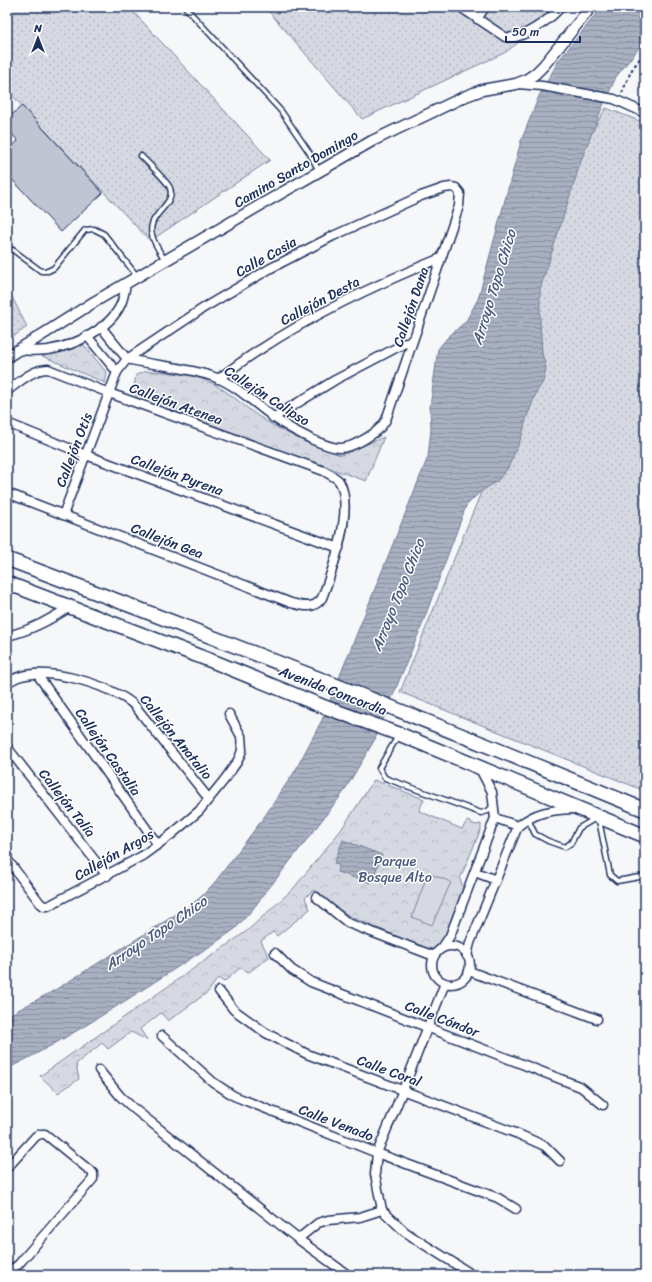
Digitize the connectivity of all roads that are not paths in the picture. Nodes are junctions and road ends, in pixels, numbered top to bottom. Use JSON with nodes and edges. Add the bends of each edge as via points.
{"nodes":[{"id":1,"x":185,"y":7,"type":"edge"},
{"id":2,"x":460,"y":7,"type":"edge"},
{"id":3,"x":485,"y":7,"type":"edge"},
{"id":4,"x":560,"y":7,"type":"edge"},
{"id":5,"x":591,"y":7,"type":"edge"},
{"id":6,"x":477,"y":19,"type":"junction"},
{"id":7,"x":516,"y":84,"type":"junction"},
{"id":8,"x":645,"y":113,"type":"edge"},
{"id":9,"x":141,"y":156,"type":"dead end"},
{"id":10,"x":319,"y":171,"type":"junction"},
{"id":11,"x":460,"y":193,"type":"joint"},
{"id":12,"x":13,"y":250,"type":"dead end"},
{"id":13,"x":441,"y":258,"type":"junction"},
{"id":14,"x":165,"y":260,"type":"junction"},
{"id":15,"x":137,"y":276,"type":"junction"},
{"id":16,"x":126,"y":283,"type":"junction"},
{"id":17,"x":101,"y":327,"type":"junction"},
{"id":18,"x":88,"y":336,"type":"junction"},
{"id":19,"x":413,"y":339,"type":"junction"},
{"id":20,"x":17,"y":350,"type":"junction"},
{"id":21,"x":7,"y":356,"type":"edge"},
{"id":22,"x":127,"y":359,"type":"junction"},
{"id":23,"x":117,"y":372,"type":"junction"},
{"id":24,"x":218,"y":379,"type":"junction"},
{"id":25,"x":7,"y":391,"type":"edge"},
{"id":26,"x":109,"y":393,"type":"junction"},
{"id":27,"x":273,"y":418,"type":"junction"},
{"id":28,"x":7,"y":424,"type":"edge"},
{"id":29,"x":381,"y":428,"type":"joint"},
{"id":30,"x":86,"y":455,"type":"junction"},
{"id":31,"x":7,"y":493,"type":"edge"},
{"id":32,"x":63,"y":515,"type":"junction"},
{"id":33,"x":339,"y":548,"type":"junction"},
{"id":34,"x":7,"y":559,"type":"edge"},
{"id":35,"x":7,"y":583,"type":"edge"},
{"id":36,"x":70,"y":607,"type":"junction"},
{"id":37,"x":7,"y":636,"type":"edge"},
{"id":38,"x":37,"y":674,"type":"junction"},
{"id":39,"x":7,"y":684,"type":"edge"},
{"id":40,"x":229,"y":714,"type":"dead end"},
{"id":41,"x":399,"y":734,"type":"junction"},
{"id":42,"x":7,"y":747,"type":"edge"},
{"id":43,"x":480,"y":767,"type":"junction"},
{"id":44,"x":209,"y":799,"type":"junction"},
{"id":45,"x":494,"y":804,"type":"junction"},
{"id":46,"x":579,"y":808,"type":"junction"},
{"id":47,"x":645,"y":810,"type":"edge"},
{"id":48,"x":598,"y":816,"type":"junction"},
{"id":49,"x":495,"y":818,"type":"junction"},
{"id":50,"x":528,"y":819,"type":"junction"},
{"id":51,"x":518,"y":826,"type":"junction"},
{"id":52,"x":645,"y":836,"type":"edge"},
{"id":53,"x":158,"y":845,"type":"junction"},
{"id":54,"x":7,"y":859,"type":"edge"},
{"id":55,"x":475,"y":872,"type":"junction"},
{"id":56,"x":107,"y":876,"type":"junction"},
{"id":57,"x":645,"y":876,"type":"edge"},
{"id":58,"x":496,"y":880,"type":"junction"},
{"id":59,"x":316,"y":897,"type":"dead end"},
{"id":60,"x":442,"y":948,"type":"junction"},
{"id":61,"x":275,"y":953,"type":"dead end"},
{"id":62,"x":434,"y":956,"type":"junction"},
{"id":63,"x":467,"y":956,"type":"junction"},
{"id":64,"x":468,"y":971,"type":"junction"},
{"id":65,"x":445,"y":983,"type":"junction"},
{"id":66,"x":220,"y":991,"type":"dead end"},
{"id":67,"x":597,"y":1019,"type":"dead end"},
{"id":68,"x":428,"y":1028,"type":"junction"},
{"id":69,"x":162,"y":1036,"type":"dead end"},
{"id":70,"x":99,"y":1070,"type":"dead end"},
{"id":71,"x":403,"y":1090,"type":"junction"},
{"id":72,"x":603,"y":1105,"type":"dead end"},
{"id":73,"x":377,"y":1153,"type":"junction"},
{"id":74,"x":560,"y":1161,"type":"dead end"},
{"id":75,"x":7,"y":1168,"type":"edge"},
{"id":76,"x":516,"y":1209,"type":"dead end"},
{"id":77,"x":382,"y":1210,"type":"junction"},
{"id":78,"x":298,"y":1239,"type":"junction"},
{"id":79,"x":7,"y":1272,"type":"edge"},
{"id":80,"x":468,"y":1272,"type":"dead end"},
{"id":81,"x":348,"y":1275,"type":"edge"}],
"edges":[{"from":1,"to":10,"type":"lane","via":[[281,111]]},
{"from":2,"to":6,"type":"street"},
{"from":3,"to":6,"type":"street"},
{"from":4,"to":6,"type":"street","via":[[538,27],[515,38],[505,37]]},
{"from":5,"to":7,"type":"street","name":"Camino Santo Domingo","via":[[544,65],[535,74]]},
{"from":7,"to":8,"type":"street","via":[[542,86],[616,100]]},
{"from":7,"to":10,"type":"street","name":"Camino Santo Domingo","via":[[482,90],[466,96],[372,141]]},
{"from":9,"to":14,"type":"lane","via":[[170,187],[171,194],[167,204],[151,224],[151,234]]},
{"from":10,"to":14,"type":"street","name":"Camino Santo Domingo"},
{"from":11,"to":13,"type":"street","name":"Callejón Dana","via":[[459,206]]},
{"from":11,"to":22,"type":"street","name":"Calle Casia","via":[[456,188],[444,188],[333,236],[271,268],[205,307]]},
{"from":12,"to":15,"type":"lane","via":[[41,271],[48,271],[54,268],[84,230],[94,229],[104,234]]},
{"from":13,"to":19,"type":"street","name":"Callejón Dana"},
{"from":13,"to":24,"type":"street","name":"Callejón Desta","via":[[381,283],[305,322]]},
{"from":14,"to":15,"type":"street","name":"Camino Santo Domingo"},
{"from":15,"to":16,"type":"street","name":"Camino Santo Domingo"},
{"from":16,"to":17,"type":"street","via":[[121,304]]},
{"from":16,"to":20,"type":"street","name":"Camino Santo Domingo"},
{"from":17,"to":18,"type":"street"},
{"from":17,"to":22,"type":"street"},
{"from":18,"to":20,"type":"street","via":[[49,350]]},
{"from":18,"to":23,"type":"street"},
{"from":19,"to":27,"type":"street","via":[[336,380]]},
{"from":19,"to":29,"type":"street","name":"Callejón Dana","via":[[390,410]]},
{"from":20,"to":21,"type":"street","name":"Camino Santo Domingo"},
{"from":22,"to":23,"type":"street","name":"Calle Casia"},
{"from":22,"to":24,"type":"street","name":"Callejón Calipso","via":[[190,370]]},
{"from":23,"to":26,"type":"street","name":"Calle Casia"},
{"from":24,"to":27,"type":"street","name":"Callejón Calipso"},
{"from":25,"to":26,"type":"street","name":"Callejón Atenea","via":[[35,372],[48,369]]},
{"from":26,"to":30,"type":"street","name":"Callejón Otis"},
{"from":26,"to":33,"type":"street","name":"Callejón Atenea","via":[[324,471],[339,481],[344,499]]},
{"from":27,"to":29,"type":"street","name":"Callejón Calipso","via":[[316,441],[340,448],[358,443]]},
{"from":28,"to":30,"type":"street","name":"Callejón Pyrena"},
{"from":30,"to":32,"type":"street","name":"Callejón Otis"},
{"from":30,"to":33,"type":"street","name":"Callejón Pyrena"},
{"from":31,"to":32,"type":"street","name":"Callejón Gea"},
{"from":32,"to":33,"type":"street","name":"Callejón Gea","via":[[302,606],[318,604]]},
{"from":34,"to":47,"type":"main road","name":"Avenida Concordia","via":[[406,712]]},
{"from":35,"to":36,"type":"main road","name":"Avenida Concordia"},
{"from":36,"to":37,"type":"street","via":[[28,631]]},
{"from":36,"to":41,"type":"main road","name":"Avenida Concordia"},
{"from":38,"to":39,"type":"street","name":"Callejón Anatalio","via":[[17,677]]},
{"from":38,"to":44,"type":"street","name":"Callejón Anatalio","via":[[60,675],[97,685],[126,697]]},
{"from":38,"to":53,"type":"street","name":"Callejón Castalia"},
{"from":40,"to":44,"type":"street","name":"Callejón Argos","via":[[241,736],[242,750],[237,762]]},
{"from":41,"to":43,"type":"main road","name":"Avenida Concordia"},
{"from":41,"to":45,"type":"lane","via":[[379,768],[385,778],[481,813],[488,811]]},
{"from":42,"to":56,"type":"street","name":"Callejón Talía"},
{"from":43,"to":45,"type":"street","via":[[492,792]]},
{"from":43,"to":46,"type":"main road","name":"Avenida Concordia"},
{"from":44,"to":53,"type":"street","name":"Callejón Argos"},
{"from":45,"to":49,"type":"street"},
{"from":46,"to":48,"type":"main road","name":"Avenida Concordia"},
{"from":46,"to":50,"type":"street","via":[[550,810]]},
{"from":48,"to":50,"type":"lane","via":[[579,828],[571,843],[565,847],[535,834]]},
{"from":48,"to":52,"type":"main road","name":"Avenida Concordia"},
{"from":48,"to":57,"type":"lane","via":[[610,875],[617,880]]},
{"from":49,"to":51,"type":"street"},
{"from":49,"to":55,"type":"street"},
{"from":50,"to":51,"type":"street"},
{"from":51,"to":58,"type":"street"},
{"from":53,"to":56,"type":"street","name":"Callejón Argos"},
{"from":54,"to":56,"type":"street","name":"Callejón Argos","via":[[44,906],[52,905]]},
{"from":55,"to":58,"type":"street"},
{"from":55,"to":60,"type":"street","via":[[450,936]]},
{"from":58,"to":63,"type":"street"},
{"from":59,"to":62,"type":"street","via":[[348,923]]},
{"from":60,"to":62,"type":"street"},
{"from":60,"to":63,"type":"street","via":[[454,946]]},
{"from":61,"to":68,"type":"street","name":"Calle Cóndor","via":[[292,970],[311,982]]},
{"from":62,"to":65,"type":"street","via":[[432,969]]},
{"from":63,"to":64,"type":"street"},
{"from":64,"to":65,"type":"street","via":[[459,981]]},
{"from":64,"to":67,"type":"street"},
{"from":65,"to":68,"type":"street"},
{"from":66,"to":71,"type":"street","name":"Calle Coral","via":[[234,1010],[266,1033],[307,1054]]},
{"from":68,"to":71,"type":"street"},
{"from":68,"to":72,"type":"street","name":"Calle Cóndor","via":[[581,1087]]},
{"from":69,"to":73,"type":"street","name":"Calle Venado","via":[[213,1082],[234,1096]]},
{"from":70,"to":78,"type":"street","via":[[133,1108]]},
{"from":71,"to":73,"type":"street"},
{"from":71,"to":74,"type":"street","name":"Calle Coral","via":[[545,1146]]},
{"from":73,"to":76,"type":"street","name":"Calle Venado","via":[[498,1198]]},
{"from":73,"to":77,"type":"street","via":[[375,1174]]},
{"from":75,"to":79,"type":"street","via":[[36,1136],[45,1134],[94,1176],[18,1265]]},
{"from":77,"to":78,"type":"street","via":[[360,1217],[318,1223]]},
{"from":77,"to":80,"type":"street","via":[[404,1231]]},
{"from":78,"to":81,"type":"street"}]}
